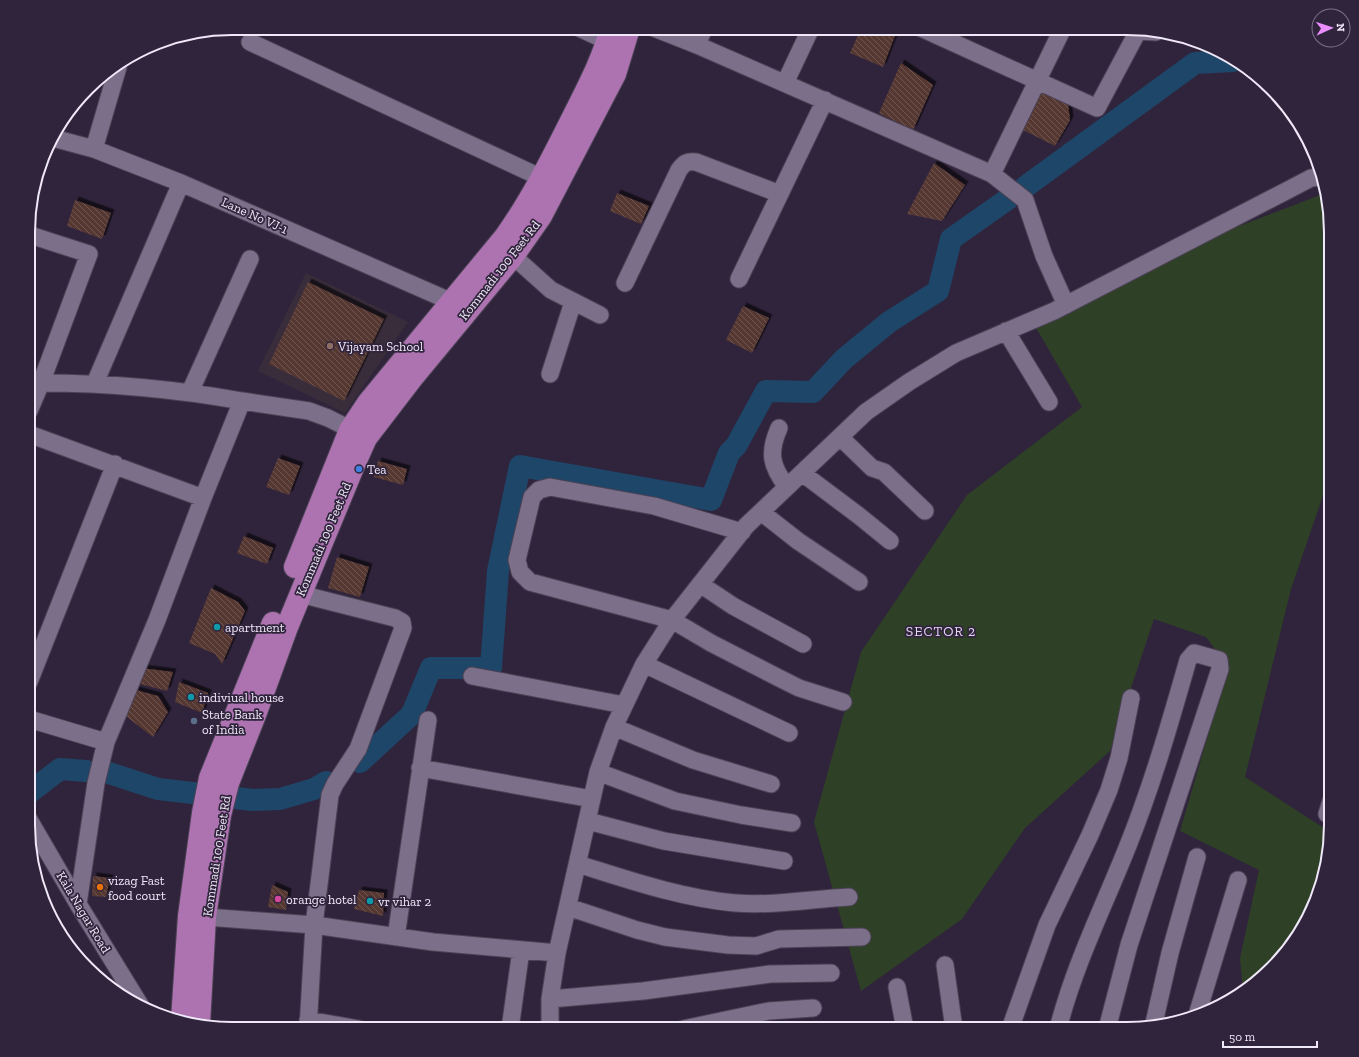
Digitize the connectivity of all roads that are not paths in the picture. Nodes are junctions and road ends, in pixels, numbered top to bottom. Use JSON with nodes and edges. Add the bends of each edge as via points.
{"nodes":[{"id":1,"x":609,"y":35,"type":"edge"},
{"id":2,"x":627,"y":35,"type":"edge"},
{"id":3,"x":673,"y":35,"type":"edge"},
{"id":4,"x":701,"y":35,"type":"edge"},
{"id":5,"x":808,"y":35,"type":"edge"},
{"id":6,"x":936,"y":35,"type":"edge"},
{"id":7,"x":1060,"y":35,"type":"edge"},
{"id":8,"x":1141,"y":35,"type":"edge"},
{"id":9,"x":250,"y":42,"type":"dead end"},
{"id":10,"x":697,"y":44,"type":"junction"},
{"id":11,"x":116,"y":73,"type":"edge"},
{"id":12,"x":1037,"y":82,"type":"junction"},
{"id":13,"x":785,"y":83,"type":"junction"},
{"id":14,"x":825,"y":100,"type":"junction"},
{"id":15,"x":58,"y":140,"type":"edge"},
{"id":16,"x":94,"y":149,"type":"junction"},
{"id":17,"x":992,"y":174,"type":"junction"},
{"id":18,"x":1316,"y":177,"type":"edge"},
{"id":19,"x":542,"y":178,"type":"junction"},
{"id":20,"x":181,"y":183,"type":"junction"},
{"id":21,"x":780,"y":194,"type":"junction"},
{"id":22,"x":35,"y":237,"type":"edge"},
{"id":23,"x":513,"y":256,"type":"junction"},
{"id":24,"x":250,"y":259,"type":"dead end"},
{"id":25,"x":739,"y":279,"type":"dead end"},
{"id":26,"x":625,"y":283,"type":"dead end"},
{"id":27,"x":452,"y":302,"type":"junction"},
{"id":28,"x":573,"y":302,"type":"junction"},
{"id":29,"x":1066,"y":305,"type":"junction"},
{"id":30,"x":600,"y":314,"type":"dead end"},
{"id":31,"x":1006,"y":331,"type":"junction"},
{"id":32,"x":550,"y":374,"type":"dead end"},
{"id":33,"x":41,"y":383,"type":"junction"},
{"id":34,"x":95,"y":383,"type":"junction"},
{"id":35,"x":190,"y":392,"type":"junction"},
{"id":36,"x":35,"y":397,"type":"edge"},
{"id":37,"x":242,"y":401,"type":"junction"},
{"id":38,"x":1049,"y":402,"type":"dead end"},
{"id":39,"x":779,"y":428,"type":"dead end"},
{"id":40,"x":358,"y":434,"type":"junction"},
{"id":41,"x":35,"y":436,"type":"edge"},
{"id":42,"x":840,"y":437,"type":"junction"},
{"id":43,"x":115,"y":464,"type":"junction"},
{"id":44,"x":802,"y":473,"type":"junction"},
{"id":45,"x":787,"y":487,"type":"junction"},
{"id":46,"x":203,"y":498,"type":"junction"},
{"id":47,"x":925,"y":511,"type":"dead end"},
{"id":48,"x":761,"y":512,"type":"junction"},
{"id":49,"x":742,"y":532,"type":"junction"},
{"id":50,"x":890,"y":542,"type":"dead end"},
{"id":51,"x":859,"y":582,"type":"dead end"},
{"id":52,"x":700,"y":584,"type":"junction"},
{"id":53,"x":300,"y":594,"type":"junction"},
{"id":54,"x":672,"y":620,"type":"junction"},
{"id":55,"x":803,"y":644,"type":"dead end"},
{"id":56,"x":644,"y":664,"type":"junction"},
{"id":57,"x":35,"y":667,"type":"edge"},
{"id":58,"x":472,"y":676,"type":"dead end"},
{"id":59,"x":1131,"y":698,"type":"dead end"},
{"id":60,"x":843,"y":702,"type":"dead end"},
{"id":61,"x":624,"y":705,"type":"junction"},
{"id":62,"x":428,"y":720,"type":"dead end"},
{"id":63,"x":35,"y":721,"type":"edge"},
{"id":64,"x":614,"y":727,"type":"junction"},
{"id":65,"x":789,"y":733,"type":"dead end"},
{"id":66,"x":106,"y":742,"type":"junction"},
{"id":67,"x":420,"y":768,"type":"junction"},
{"id":68,"x":598,"y":772,"type":"junction"},
{"id":69,"x":219,"y":781,"type":"junction"},
{"id":70,"x":771,"y":784,"type":"dead end"},
{"id":71,"x":592,"y":799,"type":"junction"},
{"id":72,"x":588,"y":821,"type":"junction"},
{"id":73,"x":792,"y":823,"type":"dead end"},
{"id":74,"x":35,"y":829,"type":"edge"},
{"id":75,"x":1197,"y":856,"type":"dead end"},
{"id":76,"x":784,"y":861,"type":"dead end"},
{"id":77,"x":578,"y":864,"type":"junction"},
{"id":78,"x":1238,"y":880,"type":"dead end"},
{"id":79,"x":849,"y":897,"type":"dead end"},
{"id":80,"x":78,"y":904,"type":"junction"},
{"id":81,"x":568,"y":907,"type":"junction"},
{"id":82,"x":197,"y":916,"type":"junction"},
{"id":83,"x":314,"y":925,"type":"junction"},
{"id":84,"x":396,"y":937,"type":"junction"},
{"id":85,"x":862,"y":937,"type":"dead end"},
{"id":86,"x":521,"y":950,"type":"junction"},
{"id":87,"x":557,"y":953,"type":"junction"},
{"id":88,"x":945,"y":965,"type":"dead end"},
{"id":89,"x":831,"y":973,"type":"dead end"},
{"id":90,"x":898,"y":987,"type":"dead end"},
{"id":91,"x":135,"y":996,"type":"edge"},
{"id":92,"x":550,"y":999,"type":"junction"},
{"id":93,"x":813,"y":1008,"type":"dead end"},
{"id":94,"x":1199,"y":1008,"type":"edge"},
{"id":95,"x":183,"y":1015,"type":"edge"},
{"id":96,"x":199,"y":1019,"type":"edge"},
{"id":97,"x":1155,"y":1020,"type":"edge"},
{"id":98,"x":308,"y":1022,"type":"edge"},
{"id":99,"x":511,"y":1022,"type":"edge"},
{"id":100,"x":550,"y":1022,"type":"edge"},
{"id":101,"x":717,"y":1022,"type":"edge"},
{"id":102,"x":904,"y":1022,"type":"edge"},
{"id":103,"x":953,"y":1022,"type":"edge"},
{"id":104,"x":1012,"y":1022,"type":"edge"},
{"id":105,"x":1060,"y":1022,"type":"edge"},
{"id":106,"x":1109,"y":1022,"type":"edge"}],
"edges":[{"from":1,"to":19,"type":"main road","name":"Kommadi 100 Feet Rd","via":[[592,78]]},
{"from":2,"to":23,"type":"main road","name":"Kommadi 100 Feet Rd","via":[[615,74],[601,103],[548,203]]},
{"from":3,"to":10,"type":"street"},
{"from":4,"to":10,"type":"street"},
{"from":5,"to":13,"type":"street"},
{"from":6,"to":12,"type":"street"},
{"from":7,"to":12,"type":"street"},
{"from":8,"to":12,"type":"street","via":[[1097,108]]},
{"from":9,"to":19,"type":"street"},
{"from":10,"to":13,"type":"street"},
{"from":11,"to":16,"type":"street"},
{"from":12,"to":17,"type":"street"},
{"from":13,"to":14,"type":"street"},
{"from":14,"to":17,"type":"street"},
{"from":14,"to":21,"type":"street"},
{"from":15,"to":16,"type":"street","name":"Lane No VJ-1"},
{"from":16,"to":20,"type":"street","name":"Lane No VJ-1"},
{"from":17,"to":29,"type":"street","via":[[1025,200],[1044,256]]},
{"from":18,"to":29,"type":"street"},
{"from":19,"to":27,"type":"main road","name":"Kommadi 100 Feet Rd","via":[[505,238]]},
{"from":20,"to":27,"type":"street","name":"Lane No VJ-1"},
{"from":20,"to":34,"type":"street"},
{"from":21,"to":25,"type":"street"},
{"from":21,"to":26,"type":"street","via":[[696,162],[689,161],[683,164]]},
{"from":22,"to":33,"type":"street","via":[[89,254]]},
{"from":23,"to":28,"type":"street","via":[[551,290]]},
{"from":23,"to":40,"type":"main road","name":"Kommadi 100 Feet Rd","via":[[412,378]]},
{"from":24,"to":35,"type":"street"},
{"from":27,"to":40,"type":"main road","name":"Kommadi 100 Feet Rd","via":[[368,403]]},
{"from":28,"to":30,"type":"street"},
{"from":28,"to":32,"type":"street"},
{"from":29,"to":31,"type":"street"},
{"from":31,"to":38,"type":"street"},
{"from":31,"to":42,"type":"street","via":[[956,352],[909,382],[866,412]]},
{"from":33,"to":34,"type":"street"},
{"from":33,"to":36,"type":"street"},
{"from":34,"to":35,"type":"street"},
{"from":35,"to":37,"type":"street"},
{"from":37,"to":40,"type":"street","via":[[309,411]]},
{"from":37,"to":46,"type":"street"},
{"from":39,"to":45,"type":"street","via":[[773,441],[772,460],[778,475]]},
{"from":40,"to":53,"type":"main road","name":"Kommadi 100 Feet Rd"},
{"from":40,"to":69,"type":"main road"},
{"from":41,"to":43,"type":"street"},
{"from":42,"to":44,"type":"street"},
{"from":42,"to":47,"type":"street","via":[[872,468],[884,472]]},
{"from":43,"to":46,"type":"street"},
{"from":43,"to":57,"type":"street"},
{"from":44,"to":45,"type":"street"},
{"from":44,"to":50,"type":"street"},
{"from":45,"to":48,"type":"street"},
{"from":46,"to":66,"type":"street","via":[[157,620]]},
{"from":48,"to":49,"type":"street"},
{"from":48,"to":51,"type":"street","via":[[798,541]]},
{"from":49,"to":52,"type":"street"},
{"from":49,"to":54,"type":"street","via":[[654,506],[550,487],[539,490],[532,497],[517,560],[520,572],[530,582]]},
{"from":52,"to":54,"type":"street"},
{"from":52,"to":55,"type":"street","via":[[733,606]]},
{"from":53,"to":69,"type":"main road","name":"Kommadi 100 Feet Rd"},
{"from":53,"to":83,"type":"street","via":[[395,618],[402,622],[403,628],[358,749],[330,795]]},
{"from":54,"to":56,"type":"street"},
{"from":54,"to":60,"type":"street","via":[[731,654],[794,685]]},
{"from":56,"to":61,"type":"street"},
{"from":56,"to":65,"type":"street"},
{"from":58,"to":61,"type":"street"},
{"from":59,"to":104,"type":"street","via":[[1119,758],[1109,790],[1047,925]]},
{"from":61,"to":64,"type":"street"},
{"from":62,"to":67,"type":"street"},
{"from":63,"to":66,"type":"street"},
{"from":64,"to":68,"type":"street"},
{"from":64,"to":70,"type":"street","via":[[693,760]]},
{"from":66,"to":80,"type":"street","via":[[96,783]]},
{"from":67,"to":71,"type":"street"},
{"from":67,"to":84,"type":"street"},
{"from":68,"to":71,"type":"street"},
{"from":68,"to":73,"type":"street","via":[[675,801]]},
{"from":69,"to":82,"type":"main road","name":"Kommadi 100 Feet Rd"},
{"from":71,"to":72,"type":"street"},
{"from":72,"to":76,"type":"street","via":[[664,841]]},
{"from":72,"to":77,"type":"street"},
{"from":74,"to":80,"type":"street","name":"Kala Nagar Road"},
{"from":75,"to":97,"type":"street","via":[[1170,953]]},
{"from":77,"to":79,"type":"street","via":[[663,890],[736,903]]},
{"from":77,"to":81,"type":"street"},
{"from":78,"to":94,"type":"street"},
{"from":80,"to":91,"type":"street","name":"Kala Nagar Road"},
{"from":81,"to":85,"type":"street","via":[[644,932],[728,945],[756,946],[779,939]]},
{"from":81,"to":87,"type":"street"},
{"from":82,"to":83,"type":"street"},
{"from":82,"to":95,"type":"main road"},
{"from":82,"to":96,"type":"main road","name":"Kommadi 100 Feet Rd"},
{"from":83,"to":84,"type":"street"},
{"from":83,"to":98,"type":"street"},
{"from":84,"to":86,"type":"street"},
{"from":86,"to":87,"type":"street"},
{"from":86,"to":99,"type":"street"},
{"from":87,"to":92,"type":"street"},
{"from":88,"to":103,"type":"street"},
{"from":89,"to":92,"type":"street","via":[[770,974],[643,991]]},
{"from":90,"to":102,"type":"street"},
{"from":92,"to":100,"type":"street"},
{"from":93,"to":101,"type":"street","via":[[770,1011]]},
{"from":105,"to":106,"type":"street","via":[[1086,943],[1143,808],[1162,753],[1188,660],[1194,653],[1198,653],[1219,660],[1220,669],[1129,945]]}]}
